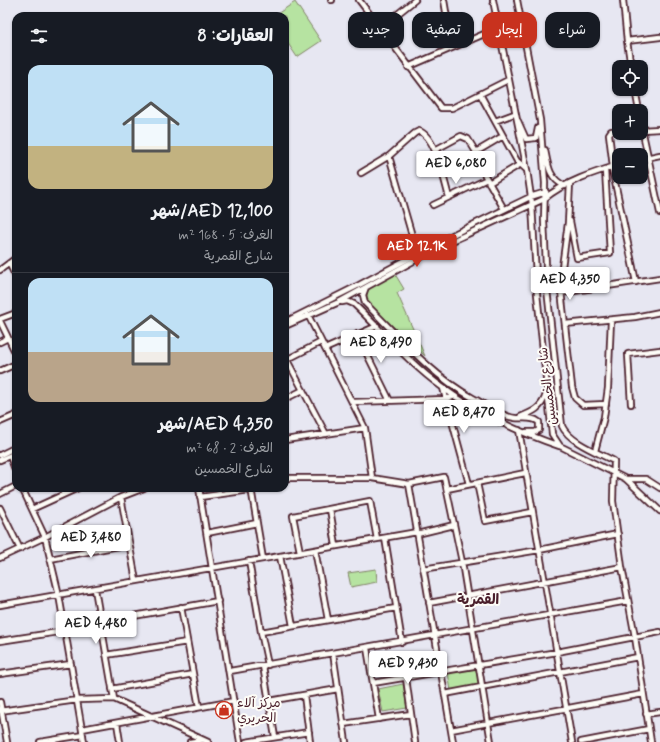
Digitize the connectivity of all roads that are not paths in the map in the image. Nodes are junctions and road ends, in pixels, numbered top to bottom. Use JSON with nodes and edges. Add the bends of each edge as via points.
{"nodes":[{"id":1,"x":358,"y":0,"type":"edge"},
{"id":2,"x":415,"y":0,"type":"edge"},
{"id":3,"x":444,"y":0,"type":"edge"},
{"id":4,"x":493,"y":0,"type":"edge"},
{"id":5,"x":516,"y":0,"type":"edge"},
{"id":6,"x":623,"y":0,"type":"edge"},
{"id":7,"x":367,"y":12,"type":"edge"},
{"id":8,"x":400,"y":12,"type":"edge"},
{"id":9,"x":446,"y":12,"type":"edge"},
{"id":10,"x":495,"y":12,"type":"edge"},
{"id":11,"x":660,"y":37,"type":"edge"},
{"id":12,"x":627,"y":41,"type":"junction"},
{"id":13,"x":394,"y":48,"type":"edge"},
{"id":14,"x":452,"y":48,"type":"edge"},
{"id":15,"x":502,"y":48,"type":"edge"},
{"id":16,"x":630,"y":60,"type":"edge"},
{"id":17,"x":408,"y":67,"type":"junction"},
{"id":18,"x":508,"y":80,"type":"junction"},
{"id":19,"x":480,"y":94,"type":"junction"},
{"id":20,"x":536,"y":103,"type":"junction"},
{"id":21,"x":513,"y":108,"type":"junction"},
{"id":22,"x":514,"y":114,"type":"junction"},
{"id":23,"x":495,"y":121,"type":"junction"},
{"id":24,"x":660,"y":129,"type":"edge"},
{"id":25,"x":648,"y":130,"type":"edge"},
{"id":26,"x":612,"y":131,"type":"edge"},
{"id":27,"x":503,"y":136,"type":"junction"},
{"id":28,"x":541,"y":136,"type":"junction"},
{"id":29,"x":435,"y":150,"type":"junction"},
{"id":30,"x":476,"y":152,"type":"junction"},
{"id":31,"x":660,"y":155,"type":"edge"},
{"id":32,"x":389,"y":156,"type":"junction"},
{"id":33,"x":648,"y":157,"type":"edge"},
{"id":34,"x":648,"y":161,"type":"edge"},
{"id":35,"x":519,"y":165,"type":"junction"},
{"id":36,"x":612,"y":167,"type":"joint"},
{"id":37,"x":526,"y":170,"type":"junction"},
{"id":38,"x":605,"y":170,"type":"junction"},
{"id":39,"x":361,"y":173,"type":"dead end"},
{"id":40,"x":488,"y":181,"type":"junction"},
{"id":41,"x":570,"y":183,"type":"junction"},
{"id":42,"x":616,"y":184,"type":"edge"},
{"id":43,"x":565,"y":186,"type":"junction"},
{"id":44,"x":544,"y":192,"type":"junction"},
{"id":45,"x":552,"y":192,"type":"junction"},
{"id":46,"x":449,"y":197,"type":"junction"},
{"id":47,"x":530,"y":197,"type":"junction"},
{"id":48,"x":544,"y":199,"type":"junction"},
{"id":49,"x":532,"y":204,"type":"junction"},
{"id":50,"x":433,"y":205,"type":"dead end"},
{"id":51,"x":504,"y":210,"type":"junction"},
{"id":52,"x":660,"y":213,"type":"edge"},
{"id":53,"x":568,"y":214,"type":"junction"},
{"id":54,"x":417,"y":253,"type":"junction"},
{"id":55,"x":12,"y":261,"type":"edge"},
{"id":56,"x":9,"y":263,"type":"junction"},
{"id":57,"x":12,"y":269,"type":"edge"},
{"id":58,"x":0,"y":270,"type":"edge"},
{"id":59,"x":660,"y":278,"type":"edge"},
{"id":60,"x":636,"y":282,"type":"junction"},
{"id":61,"x":368,"y":286,"type":"junction"},
{"id":62,"x":561,"y":293,"type":"junction"},
{"id":63,"x":339,"y":302,"type":"junction"},
{"id":64,"x":660,"y":312,"type":"edge"},
{"id":65,"x":12,"y":315,"type":"edge"},
{"id":66,"x":308,"y":315,"type":"junction"},
{"id":67,"x":0,"y":320,"type":"edge"},
{"id":68,"x":289,"y":320,"type":"edge"},
{"id":69,"x":612,"y":320,"type":"junction"},
{"id":70,"x":289,"y":324,"type":"edge"},
{"id":71,"x":565,"y":324,"type":"junction"},
{"id":72,"x":377,"y":326,"type":"junction"},
{"id":73,"x":356,"y":334,"type":"junction"},
{"id":74,"x":8,"y":338,"type":"junction"},
{"id":75,"x":0,"y":342,"type":"edge"},
{"id":76,"x":321,"y":342,"type":"junction"},
{"id":77,"x":12,"y":346,"type":"edge"},
{"id":78,"x":325,"y":349,"type":"junction"},
{"id":79,"x":660,"y":350,"type":"edge"},
{"id":80,"x":289,"y":358,"type":"edge"},
{"id":81,"x":289,"y":365,"type":"edge"},
{"id":82,"x":12,"y":366,"type":"edge"},
{"id":83,"x":0,"y":371,"type":"edge"},
{"id":84,"x":443,"y":388,"type":"junction"},
{"id":85,"x":303,"y":390,"type":"junction"},
{"id":86,"x":546,"y":392,"type":"junction"},
{"id":87,"x":455,"y":396,"type":"junction"},
{"id":88,"x":289,"y":397,"type":"edge"},
{"id":89,"x":446,"y":399,"type":"junction"},
{"id":90,"x":390,"y":401,"type":"junction"},
{"id":91,"x":353,"y":402,"type":"junction"},
{"id":92,"x":606,"y":404,"type":"junction"},
{"id":93,"x":631,"y":404,"type":"dead end"},
{"id":94,"x":12,"y":416,"type":"edge"},
{"id":95,"x":516,"y":418,"type":"junction"},
{"id":96,"x":0,"y":422,"type":"edge"},
{"id":97,"x":365,"y":428,"type":"junction"},
{"id":98,"x":519,"y":430,"type":"junction"},
{"id":99,"x":326,"y":434,"type":"junction"},
{"id":100,"x":289,"y":439,"type":"edge"},
{"id":101,"x":560,"y":446,"type":"junction"},
{"id":102,"x":12,"y":449,"type":"edge"},
{"id":103,"x":595,"y":451,"type":"junction"},
{"id":104,"x":0,"y":455,"type":"edge"},
{"id":105,"x":10,"y":456,"type":"joint"},
{"id":106,"x":0,"y":460,"type":"edge"},
{"id":107,"x":12,"y":461,"type":"edge"},
{"id":108,"x":612,"y":472,"type":"junction"},
{"id":109,"x":525,"y":474,"type":"junction"},
{"id":110,"x":289,"y":478,"type":"edge"},
{"id":111,"x":372,"y":478,"type":"junction"},
{"id":112,"x":626,"y":479,"type":"junction"},
{"id":113,"x":477,"y":483,"type":"junction"},
{"id":114,"x":409,"y":484,"type":"junction"},
{"id":115,"x":469,"y":484,"type":"junction"},
{"id":116,"x":12,"y":488,"type":"edge"},
{"id":117,"x":660,"y":488,"type":"edge"},
{"id":118,"x":447,"y":489,"type":"junction"},
{"id":119,"x":24,"y":492,"type":"edge"},
{"id":120,"x":69,"y":492,"type":"edge"},
{"id":121,"x":134,"y":492,"type":"edge"},
{"id":122,"x":199,"y":492,"type":"edge"},
{"id":123,"x":232,"y":492,"type":"edge"},
{"id":124,"x":252,"y":492,"type":"edge"},
{"id":125,"x":0,"y":494,"type":"edge"},
{"id":126,"x":64,"y":494,"type":"joint"},
{"id":127,"x":121,"y":497,"type":"junction"},
{"id":128,"x":200,"y":497,"type":"junction"},
{"id":129,"x":0,"y":508,"type":"edge"},
{"id":130,"x":32,"y":509,"type":"junction"},
{"id":131,"x":330,"y":509,"type":"junction"},
{"id":132,"x":660,"y":511,"type":"edge"},
{"id":133,"x":532,"y":512,"type":"junction"},
{"id":134,"x":6,"y":520,"type":"junction"},
{"id":135,"x":0,"y":522,"type":"edge"},
{"id":136,"x":257,"y":523,"type":"junction"},
{"id":137,"x":454,"y":525,"type":"junction"},
{"id":138,"x":207,"y":533,"type":"junction"},
{"id":139,"x":417,"y":533,"type":"junction"},
{"id":140,"x":618,"y":534,"type":"junction"},
{"id":141,"x":45,"y":537,"type":"junction"},
{"id":142,"x":385,"y":538,"type":"junction"},
{"id":143,"x":378,"y":539,"type":"junction"},
{"id":144,"x":129,"y":544,"type":"junction"},
{"id":145,"x":336,"y":546,"type":"junction"},
{"id":146,"x":20,"y":549,"type":"junction"},
{"id":147,"x":315,"y":550,"type":"junction"},
{"id":148,"x":539,"y":550,"type":"junction"},
{"id":149,"x":300,"y":552,"type":"junction"},
{"id":150,"x":280,"y":556,"type":"junction"},
{"id":151,"x":0,"y":558,"type":"edge"},
{"id":152,"x":50,"y":559,"type":"junction"},
{"id":153,"x":263,"y":559,"type":"junction"},
{"id":154,"x":249,"y":561,"type":"junction"},
{"id":155,"x":462,"y":562,"type":"junction"},
{"id":156,"x":622,"y":567,"type":"junction"},
{"id":157,"x":212,"y":568,"type":"junction"},
{"id":158,"x":423,"y":568,"type":"junction"},
{"id":159,"x":136,"y":581,"type":"junction"},
{"id":160,"x":544,"y":582,"type":"junction"},
{"id":161,"x":95,"y":589,"type":"junction"},
{"id":162,"x":59,"y":595,"type":"junction"},
{"id":163,"x":467,"y":596,"type":"junction"},
{"id":164,"x":218,"y":601,"type":"junction"},
{"id":165,"x":628,"y":601,"type":"junction"},
{"id":166,"x":429,"y":603,"type":"junction"},
{"id":167,"x":0,"y":605,"type":"edge"},
{"id":168,"x":181,"y":607,"type":"junction"},
{"id":169,"x":396,"y":608,"type":"junction"},
{"id":170,"x":550,"y":616,"type":"junction"},
{"id":171,"x":328,"y":620,"type":"junction"},
{"id":172,"x":100,"y":622,"type":"junction"},
{"id":173,"x":293,"y":626,"type":"junction"},
{"id":174,"x":473,"y":629,"type":"junction"},
{"id":175,"x":65,"y":631,"type":"junction"},
{"id":176,"x":261,"y":632,"type":"junction"},
{"id":177,"x":660,"y":632,"type":"edge"},
{"id":178,"x":435,"y":636,"type":"junction"},
{"id":179,"x":635,"y":637,"type":"junction"},
{"id":180,"x":0,"y":641,"type":"edge"},
{"id":181,"x":188,"y":642,"type":"junction"},
{"id":182,"x":402,"y":642,"type":"junction"},
{"id":183,"x":367,"y":648,"type":"junction"},
{"id":184,"x":557,"y":652,"type":"junction"},
{"id":185,"x":333,"y":654,"type":"junction"},
{"id":186,"x":106,"y":655,"type":"junction"},
{"id":187,"x":638,"y":657,"type":"junction"},
{"id":188,"x":71,"y":664,"type":"junction"},
{"id":189,"x":265,"y":665,"type":"junction"},
{"id":190,"x":479,"y":666,"type":"junction"},
{"id":191,"x":230,"y":671,"type":"junction"},
{"id":192,"x":441,"y":671,"type":"junction"},
{"id":193,"x":560,"y":673,"type":"junction"},
{"id":194,"x":0,"y":674,"type":"edge"},
{"id":195,"x":193,"y":674,"type":"junction"},
{"id":196,"x":406,"y":678,"type":"junction"},
{"id":197,"x":373,"y":683,"type":"junction"},
{"id":198,"x":112,"y":688,"type":"junction"},
{"id":199,"x":482,"y":688,"type":"junction"},
{"id":200,"x":338,"y":689,"type":"junction"},
{"id":201,"x":445,"y":694,"type":"junction"},
{"id":202,"x":643,"y":694,"type":"junction"},
{"id":203,"x":304,"y":695,"type":"junction"},
{"id":204,"x":114,"y":699,"type":"junction"},
{"id":205,"x":77,"y":700,"type":"junction"},
{"id":206,"x":234,"y":701,"type":"junction"},
{"id":207,"x":269,"y":701,"type":"junction"},
{"id":208,"x":0,"y":702,"type":"edge"},
{"id":209,"x":199,"y":708,"type":"junction"},
{"id":210,"x":566,"y":708,"type":"junction"},
{"id":211,"x":1,"y":711,"type":"edge"},
{"id":212,"x":660,"y":712,"type":"edge"},
{"id":213,"x":411,"y":714,"type":"junction"},
{"id":214,"x":646,"y":714,"type":"junction"},
{"id":215,"x":152,"y":717,"type":"junction"},
{"id":216,"x":379,"y":719,"type":"junction"},
{"id":217,"x":117,"y":723,"type":"junction"},
{"id":218,"x":488,"y":723,"type":"junction"},
{"id":219,"x":343,"y":724,"type":"junction"},
{"id":220,"x":82,"y":729,"type":"junction"},
{"id":221,"x":649,"y":729,"type":"junction"},
{"id":222,"x":451,"y":730,"type":"junction"},
{"id":223,"x":309,"y":732,"type":"junction"},
{"id":224,"x":83,"y":735,"type":"junction"},
{"id":225,"x":275,"y":737,"type":"junction"},
{"id":226,"x":203,"y":741,"type":"edge"},
{"id":227,"x":7,"y":742,"type":"edge"},
{"id":228,"x":40,"y":742,"type":"edge"},
{"id":229,"x":84,"y":742,"type":"edge"},
{"id":230,"x":120,"y":742,"type":"edge"},
{"id":231,"x":190,"y":742,"type":"edge"},
{"id":232,"x":208,"y":742,"type":"edge"},
{"id":233,"x":240,"y":742,"type":"edge"},
{"id":234,"x":246,"y":742,"type":"edge"},
{"id":235,"x":310,"y":742,"type":"edge"},
{"id":236,"x":346,"y":742,"type":"edge"},
{"id":237,"x":415,"y":742,"type":"edge"},
{"id":238,"x":452,"y":742,"type":"edge"},
{"id":239,"x":491,"y":742,"type":"edge"},
{"id":240,"x":572,"y":742,"type":"edge"},
{"id":241,"x":581,"y":742,"type":"edge"},
{"id":242,"x":651,"y":742,"type":"edge"}],
"edges":[{"from":1,"to":7,"type":"street"},
{"from":2,"to":8,"type":"street"},
{"from":3,"to":9,"type":"street"},
{"from":4,"to":10,"type":"street","name":"شارع الخمسين"},
{"from":5,"to":20,"type":"street","name":"شارع الخمسين"},
{"from":6,"to":12,"type":"street"},
{"from":11,"to":12,"type":"street"},
{"from":12,"to":16,"type":"street"},
{"from":13,"to":17,"type":"street"},
{"from":14,"to":17,"type":"street"},
{"from":15,"to":18,"type":"street","name":"شارع الخمسين"},
{"from":17,"to":19,"type":"street","via":[[441,108],[452,108]]},
{"from":18,"to":19,"type":"street"},
{"from":18,"to":21,"type":"street","name":"شارع الخمسين"},
{"from":19,"to":23,"type":"street"},
{"from":20,"to":21,"type":"street","via":[[538,133],[533,139],[526,139]]},
{"from":20,"to":28,"type":"street","name":"شارع الخمسين"},
{"from":21,"to":22,"type":"street","name":"شارع الخمسين"},
{"from":22,"to":23,"type":"street"},
{"from":22,"to":37,"type":"street","name":"شارع الخمسين"},
{"from":23,"to":27,"type":"street"},
{"from":24,"to":25,"type":"street"},
{"from":26,"to":36,"type":"street","via":[[608,134]]},
{"from":27,"to":30,"type":"street"},
{"from":27,"to":35,"type":"street"},
{"from":28,"to":43,"type":"street","via":[[550,173],[554,180]]},
{"from":28,"to":44,"type":"street","name":"شارع الخمسين"},
{"from":29,"to":30,"type":"street","via":[[464,136]]},
{"from":29,"to":32,"type":"street","via":[[426,134],[419,131],[411,135]]},
{"from":29,"to":46,"type":"street"},
{"from":30,"to":40,"type":"street","via":[[475,160]]},
{"from":31,"to":33,"type":"street"},
{"from":32,"to":39,"type":"street"},
{"from":32,"to":54,"type":"street"},
{"from":34,"to":52,"type":"street"},
{"from":35,"to":37,"type":"street"},
{"from":35,"to":40,"type":"street"},
{"from":36,"to":38,"type":"street"},
{"from":37,"to":47,"type":"street","name":"شارع الخمسين"},
{"from":38,"to":41,"type":"street"},
{"from":38,"to":53,"type":"street","via":[[610,253],[577,258]]},
{"from":40,"to":46,"type":"street"},
{"from":40,"to":51,"type":"street"},
{"from":41,"to":43,"type":"street"},
{"from":41,"to":53,"type":"street"},
{"from":42,"to":60,"type":"street"},
{"from":43,"to":45,"type":"street"},
{"from":44,"to":45,"type":"street"},
{"from":44,"to":47,"type":"street"},
{"from":44,"to":48,"type":"street","name":"شارع الخمسين"},
{"from":45,"to":48,"type":"street"},
{"from":46,"to":50,"type":"street"},
{"from":47,"to":49,"type":"street","name":"شارع الخمسين"},
{"from":47,"to":51,"type":"street"},
{"from":48,"to":49,"type":"street"},
{"from":48,"to":103,"type":"street","name":"شارع الخمسين","via":[[547,289],[562,426],[566,435]]},
{"from":49,"to":61,"type":"street","via":[[439,247]]},
{"from":49,"to":86,"type":"street","name":"شارع الخمسين"},
{"from":51,"to":54,"type":"street"},
{"from":53,"to":62,"type":"street","via":[[561,267]]},
{"from":54,"to":68,"type":"street"},
{"from":55,"to":56,"type":"street"},
{"from":56,"to":57,"type":"street"},
{"from":56,"to":58,"type":"street"},
{"from":59,"to":60,"type":"street"},
{"from":60,"to":62,"type":"street"},
{"from":61,"to":63,"type":"street"},
{"from":61,"to":95,"type":"street","via":[[364,289],[365,303],[428,366],[472,398]]},
{"from":62,"to":71,"type":"street"},
{"from":63,"to":66,"type":"street"},
{"from":63,"to":72,"type":"street","via":[[347,301],[354,304]]},
{"from":64,"to":69,"type":"street"},
{"from":65,"to":67,"type":"street"},
{"from":66,"to":70,"type":"street"},
{"from":66,"to":76,"type":"street"},
{"from":67,"to":74,"type":"street"},
{"from":69,"to":71,"type":"street"},
{"from":69,"to":92,"type":"street"},
{"from":71,"to":92,"type":"street","via":[[575,398],[583,404]]},
{"from":72,"to":73,"type":"street"},
{"from":72,"to":84,"type":"street"},
{"from":73,"to":78,"type":"street"},
{"from":73,"to":90,"type":"street"},
{"from":74,"to":75,"type":"street"},
{"from":74,"to":77,"type":"street"},
{"from":76,"to":78,"type":"street"},
{"from":76,"to":80,"type":"street"},
{"from":78,"to":91,"type":"street"},
{"from":79,"to":93,"type":"street","via":[[628,354]]},
{"from":81,"to":85,"type":"street"},
{"from":82,"to":83,"type":"street"},
{"from":84,"to":87,"type":"street"},
{"from":84,"to":89,"type":"street"},
{"from":85,"to":88,"type":"street"},
{"from":85,"to":99,"type":"street"},
{"from":86,"to":95,"type":"street","via":[[544,402],[539,408]]},
{"from":86,"to":101,"type":"street","name":"شارع الخمسين","via":[[551,428]]},
{"from":87,"to":89,"type":"street"},
{"from":87,"to":98,"type":"street"},
{"from":89,"to":90,"type":"street"},
{"from":89,"to":115,"type":"street"},
{"from":90,"to":91,"type":"street"},
{"from":91,"to":97,"type":"street"},
{"from":92,"to":103,"type":"street"},
{"from":94,"to":96,"type":"street"},
{"from":95,"to":98,"type":"street","via":[[535,419],[540,426],[535,432]]},
{"from":97,"to":99,"type":"street"},
{"from":97,"to":111,"type":"street"},
{"from":98,"to":101,"type":"street"},
{"from":98,"to":109,"type":"street"},
{"from":99,"to":100,"type":"street"},
{"from":101,"to":108,"type":"street"},
{"from":102,"to":104,"type":"street"},
{"from":103,"to":108,"type":"street","name":"شارع الخمسين","via":[[614,461]]},
{"from":105,"to":106,"type":"street"},
{"from":105,"to":107,"type":"street"},
{"from":108,"to":112,"type":"street"},
{"from":108,"to":140,"type":"street"},
{"from":109,"to":113,"type":"street"},
{"from":109,"to":133,"type":"street"},
{"from":110,"to":111,"type":"street"},
{"from":111,"to":114,"type":"street"},
{"from":112,"to":117,"type":"street","via":[[646,479]]},
{"from":112,"to":132,"type":"street"},
{"from":113,"to":115,"type":"street"},
{"from":113,"to":133,"type":"street","via":[[485,521]]},
{"from":114,"to":118,"type":"street","via":[[444,477]]},
{"from":114,"to":139,"type":"street"},
{"from":115,"to":118,"type":"street"},
{"from":116,"to":125,"type":"street"},
{"from":118,"to":137,"type":"street"},
{"from":119,"to":130,"type":"street"},
{"from":120,"to":126,"type":"street"},
{"from":121,"to":127,"type":"street"},
{"from":122,"to":128,"type":"street"},
{"from":123,"to":128,"type":"street"},
{"from":124,"to":136,"type":"street"},
{"from":126,"to":130,"type":"street"},
{"from":127,"to":141,"type":"street"},
{"from":127,"to":144,"type":"street"},
{"from":128,"to":138,"type":"street"},
{"from":129,"to":134,"type":"street"},
{"from":130,"to":141,"type":"street"},
{"from":131,"to":143,"type":"street","via":[[370,501]]},
{"from":131,"to":145,"type":"street"},
{"from":131,"to":149,"type":"street","via":[[293,516]]},
{"from":133,"to":148,"type":"street"},
{"from":134,"to":135,"type":"street"},
{"from":134,"to":146,"type":"street"},
{"from":136,"to":138,"type":"street"},
{"from":136,"to":153,"type":"street"},
{"from":137,"to":139,"type":"street"},
{"from":137,"to":155,"type":"street"},
{"from":138,"to":157,"type":"street"},
{"from":139,"to":142,"type":"street"},
{"from":139,"to":158,"type":"street"},
{"from":140,"to":148,"type":"street"},
{"from":140,"to":156,"type":"street"},
{"from":141,"to":146,"type":"street"},
{"from":141,"to":152,"type":"street"},
{"from":142,"to":143,"type":"street"},
{"from":142,"to":169,"type":"street"},
{"from":143,"to":145,"type":"street"},
{"from":144,"to":152,"type":"street"},
{"from":144,"to":159,"type":"street"},
{"from":145,"to":147,"type":"street"},
{"from":146,"to":151,"type":"street"},
{"from":147,"to":149,"type":"street"},
{"from":147,"to":171,"type":"street"},
{"from":148,"to":155,"type":"street"},
{"from":148,"to":160,"type":"street"},
{"from":149,"to":150,"type":"street"},
{"from":150,"to":153,"type":"street"},
{"from":150,"to":173,"type":"street"},
{"from":152,"to":162,"type":"street"},
{"from":153,"to":154,"type":"street"},
{"from":154,"to":157,"type":"street"},
{"from":154,"to":176,"type":"street"},
{"from":155,"to":158,"type":"street"},
{"from":155,"to":163,"type":"street"},
{"from":156,"to":160,"type":"street"},
{"from":156,"to":165,"type":"street"},
{"from":157,"to":159,"type":"street"},
{"from":157,"to":164,"type":"street"},
{"from":158,"to":166,"type":"street"},
{"from":159,"to":161,"type":"street"},
{"from":160,"to":163,"type":"street"},
{"from":160,"to":170,"type":"street"},
{"from":161,"to":162,"type":"street"},
{"from":161,"to":172,"type":"street"},
{"from":162,"to":167,"type":"street"},
{"from":162,"to":175,"type":"street"},
{"from":163,"to":166,"type":"street"},
{"from":163,"to":174,"type":"street"},
{"from":164,"to":168,"type":"street"},
{"from":164,"to":191,"type":"street"},
{"from":165,"to":170,"type":"street"},
{"from":165,"to":179,"type":"street"},
{"from":166,"to":178,"type":"street"},
{"from":168,"to":172,"type":"street"},
{"from":168,"to":181,"type":"street"},
{"from":169,"to":171,"type":"street"},
{"from":169,"to":182,"type":"street"},
{"from":170,"to":174,"type":"street"},
{"from":170,"to":184,"type":"street"},
{"from":171,"to":173,"type":"street"},
{"from":172,"to":186,"type":"street"},
{"from":173,"to":176,"type":"street"},
{"from":174,"to":178,"type":"street"},
{"from":174,"to":190,"type":"street"},
{"from":175,"to":180,"type":"street"},
{"from":175,"to":188,"type":"street"},
{"from":176,"to":189,"type":"street"},
{"from":177,"to":179,"type":"street"},
{"from":178,"to":182,"type":"street"},
{"from":178,"to":192,"type":"street"},
{"from":179,"to":184,"type":"street"},
{"from":179,"to":187,"type":"street"},
{"from":181,"to":186,"type":"street"},
{"from":181,"to":195,"type":"street"},
{"from":182,"to":183,"type":"street"},
{"from":183,"to":185,"type":"street"},
{"from":183,"to":197,"type":"street"},
{"from":184,"to":190,"type":"street"},
{"from":184,"to":193,"type":"street"},
{"from":185,"to":189,"type":"street"},
{"from":185,"to":200,"type":"street"},
{"from":186,"to":198,"type":"street"},
{"from":187,"to":193,"type":"street"},
{"from":187,"to":202,"type":"street"},
{"from":188,"to":194,"type":"street"},
{"from":188,"to":205,"type":"street"},
{"from":189,"to":191,"type":"street"},
{"from":189,"to":207,"type":"street"},
{"from":190,"to":192,"type":"street"},
{"from":190,"to":199,"type":"street"},
{"from":191,"to":206,"type":"street"},
{"from":192,"to":196,"type":"street"},
{"from":192,"to":201,"type":"street"},
{"from":193,"to":199,"type":"street"},
{"from":193,"to":210,"type":"street"},
{"from":195,"to":198,"type":"street"},
{"from":195,"to":209,"type":"street"},
{"from":196,"to":197,"type":"street"},
{"from":196,"to":213,"type":"street"},
{"from":197,"to":216,"type":"street"},
{"from":198,"to":204,"type":"street"},
{"from":199,"to":201,"type":"street"},
{"from":199,"to":218,"type":"street"},
{"from":200,"to":203,"type":"street"},
{"from":200,"to":219,"type":"street"},
{"from":201,"to":222,"type":"street"},
{"from":202,"to":210,"type":"street"},
{"from":202,"to":214,"type":"street"},
{"from":203,"to":207,"type":"street"},
{"from":203,"to":223,"type":"street"},
{"from":204,"to":205,"type":"street"},
{"from":204,"to":215,"type":"street"},
{"from":205,"to":211,"type":"street"},
{"from":205,"to":220,"type":"street"},
{"from":206,"to":209,"type":"street"},
{"from":206,"to":233,"type":"street"},
{"from":207,"to":225,"type":"street"},
{"from":208,"to":211,"type":"street"},
{"from":209,"to":215,"type":"street"},
{"from":210,"to":218,"type":"street"},
{"from":210,"to":240,"type":"street"},
{"from":211,"to":227,"type":"street"},
{"from":212,"to":214,"type":"street"},
{"from":213,"to":216,"type":"street"},
{"from":213,"to":237,"type":"street"},
{"from":214,"to":221,"type":"street"},
{"from":215,"to":217,"type":"street"},
{"from":215,"to":226,"type":"street"},
{"from":216,"to":219,"type":"street"},
{"from":217,"to":220,"type":"street"},
{"from":217,"to":230,"type":"street"},
{"from":218,"to":222,"type":"street"},
{"from":218,"to":239,"type":"street"},
{"from":219,"to":236,"type":"street"},
{"from":220,"to":224,"type":"street"},
{"from":221,"to":241,"type":"street"},
{"from":221,"to":242,"type":"street"},
{"from":222,"to":238,"type":"street"},
{"from":223,"to":225,"type":"street"},
{"from":223,"to":235,"type":"street"},
{"from":224,"to":228,"type":"street"},
{"from":224,"to":229,"type":"street"},
{"from":225,"to":234,"type":"street"},
{"from":226,"to":231,"type":"street"},
{"from":226,"to":232,"type":"street"}]}
